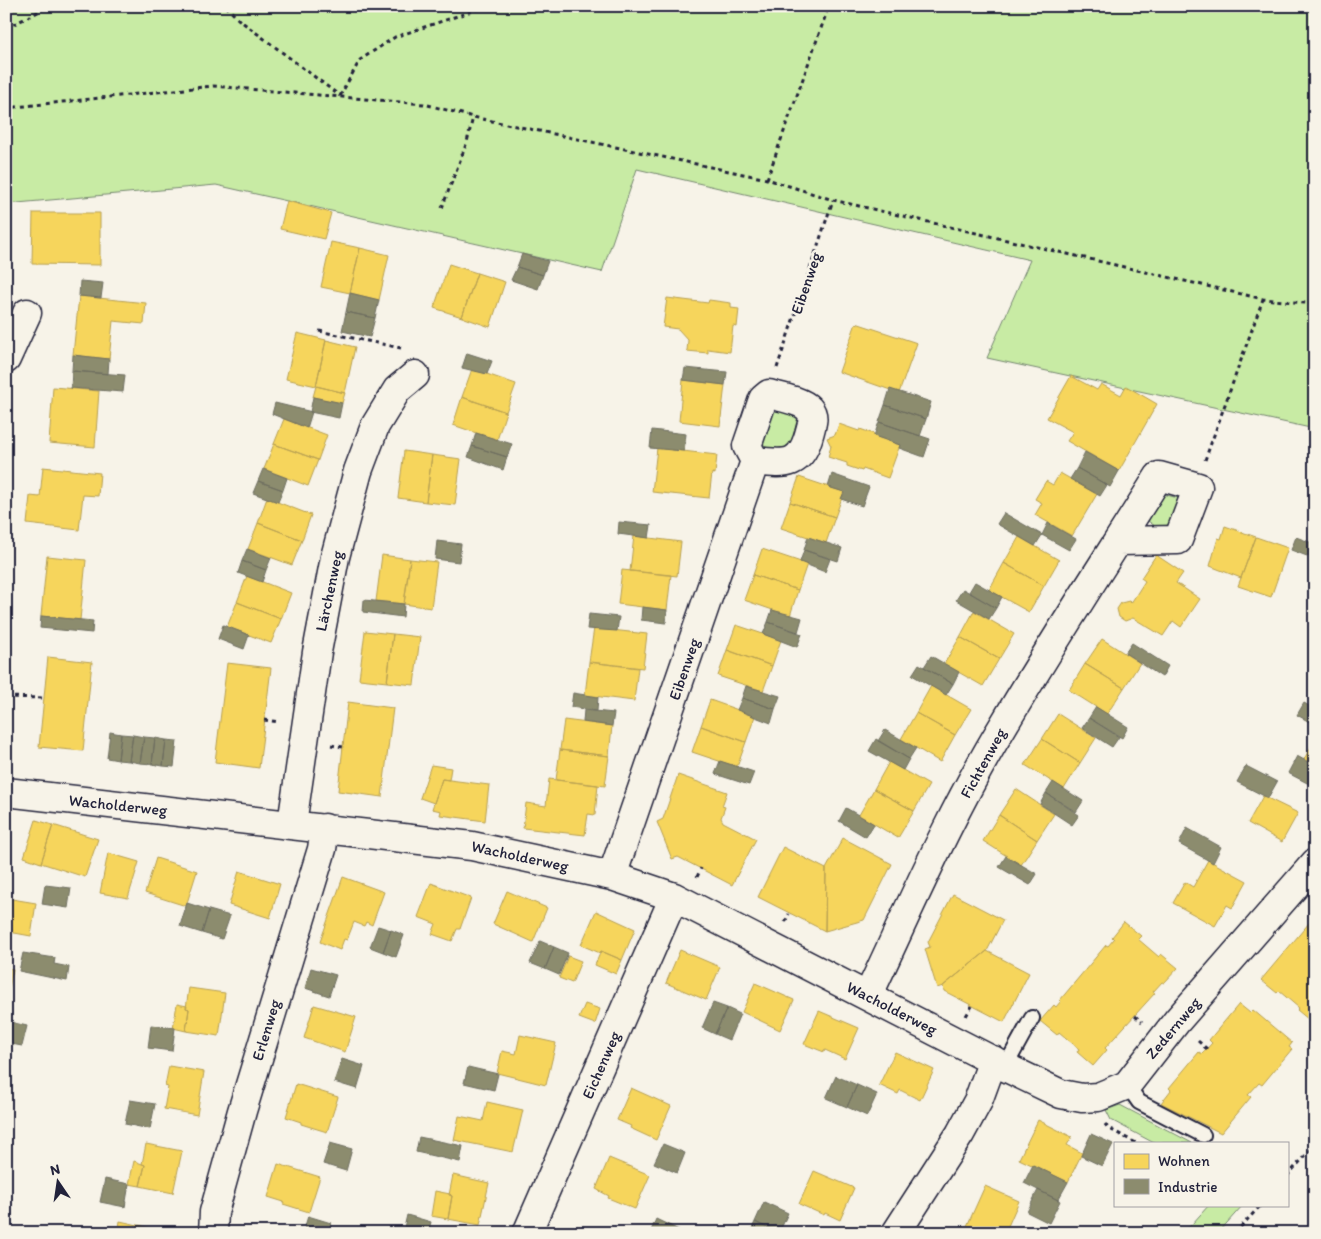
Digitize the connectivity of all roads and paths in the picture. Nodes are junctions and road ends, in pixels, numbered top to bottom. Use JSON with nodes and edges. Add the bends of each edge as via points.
{"nodes":[{"id":1,"x":47,"y":6,"type":"edge"},
{"id":2,"x":226,"y":6,"type":"edge"},
{"id":3,"x":487,"y":6,"type":"edge"},
{"id":4,"x":830,"y":6,"type":"edge"},
{"id":5,"x":6,"y":28,"type":"edge"},
{"id":6,"x":340,"y":96,"type":"junction"},
{"id":7,"x":6,"y":108,"type":"edge"},
{"id":8,"x":473,"y":116,"type":"junction"},
{"id":9,"x":6,"y":158,"type":"edge"},
{"id":10,"x":767,"y":179,"type":"junction"},
{"id":11,"x":833,"y":200,"type":"junction"},
{"id":12,"x":442,"y":208,"type":"dead end"},
{"id":13,"x":6,"y":236,"type":"edge"},
{"id":14,"x":1263,"y":299,"type":"junction"},
{"id":15,"x":1315,"y":304,"type":"edge"},
{"id":16,"x":27,"y":313,"type":"dead end"},
{"id":17,"x":319,"y":331,"type":"dead end"},
{"id":18,"x":401,"y":348,"type":"dead end"},
{"id":19,"x":6,"y":359,"type":"edge"},
{"id":20,"x":415,"y":376,"type":"dead end"},
{"id":21,"x":769,"y":394,"type":"junction"},
{"id":22,"x":755,"y":462,"type":"junction"},
{"id":23,"x":1191,"y":484,"type":"junction"},
{"id":24,"x":1118,"y":541,"type":"junction"},
{"id":25,"x":6,"y":697,"type":"edge"},
{"id":26,"x":44,"y":698,"type":"dead end"},
{"id":27,"x":6,"y":792,"type":"edge"},
{"id":28,"x":292,"y":824,"type":"junction"},
{"id":29,"x":325,"y":828,"type":"junction"},
{"id":30,"x":1315,"y":863,"type":"edge"},
{"id":31,"x":612,"y":876,"type":"junction"},
{"id":32,"x":674,"y":897,"type":"junction"},
{"id":33,"x":868,"y":996,"type":"junction"},
{"id":34,"x":1032,"y":1018,"type":"dead end"},
{"id":35,"x":999,"y":1064,"type":"junction"},
{"id":36,"x":1126,"y":1085,"type":"junction"},
{"id":37,"x":1203,"y":1135,"type":"dead end"},
{"id":38,"x":1315,"y":1145,"type":"edge"},
{"id":39,"x":1288,"y":1175,"type":"edge"},
{"id":40,"x":1260,"y":1206,"type":"edge"},
{"id":41,"x":213,"y":1233,"type":"edge"},
{"id":42,"x":527,"y":1233,"type":"edge"},
{"id":43,"x":896,"y":1233,"type":"edge"},
{"id":44,"x":1236,"y":1233,"type":"edge"}],
"edges":[{"from":1,"to":5,"type":"path"},
{"from":2,"to":6,"type":"path","via":[[238,19]]},
{"from":3,"to":6,"type":"path","via":[[395,37],[360,60]]},
{"from":4,"to":10,"type":"path"},
{"from":6,"to":7,"type":"path","via":[[213,86]]},
{"from":6,"to":8,"type":"path","via":[[424,104]]},
{"from":8,"to":10,"type":"path"},
{"from":8,"to":12,"type":"path","via":[[467,142]]},
{"from":9,"to":13,"type":"path"},
{"from":10,"to":11,"type":"path"},
{"from":11,"to":14,"type":"path"},
{"from":11,"to":21,"type":"path","name":"Eibenweg"},
{"from":14,"to":15,"type":"path"},
{"from":14,"to":23,"type":"path","via":[[1204,464]]},
{"from":16,"to":19,"type":"street"},
{"from":17,"to":18,"type":"path"},
{"from":20,"to":28,"type":"street","name":"Lärchenweg","via":[[397,390],[375,426],[358,471],[335,558],[317,652]]},
{"from":21,"to":22,"type":"street","via":[[763,399],[747,446]]},
{"from":21,"to":22,"type":"street","via":[[803,404],[810,409],[813,418],[801,455],[778,464]]},
{"from":22,"to":31,"type":"street","name":"Eibenweg"},
{"from":23,"to":24,"type":"street","name":"Fichtenweg","via":[[1159,476]]},
{"from":23,"to":24,"type":"street","via":[[1198,487],[1178,540]]},
{"from":24,"to":33,"type":"street","name":"Fichtenweg","via":[[997,735],[950,821]]},
{"from":25,"to":26,"type":"path"},
{"from":27,"to":28,"type":"street","name":"Wacholderweg"},
{"from":28,"to":29,"type":"street","name":"Wacholderweg"},
{"from":29,"to":31,"type":"street","name":"Wacholderweg","via":[[472,846]]},
{"from":29,"to":41,"type":"street","name":"Erlenweg","via":[[322,849],[242,1110],[214,1212]]},
{"from":30,"to":36,"type":"street","name":"Zedernweg"},
{"from":31,"to":32,"type":"street","name":"Wacholderweg"},
{"from":32,"to":33,"type":"street","name":"Wacholderweg"},
{"from":32,"to":42,"type":"street","name":"Eichenweg"},
{"from":33,"to":35,"type":"street","name":"Wacholderweg"},
{"from":34,"to":35,"type":"lane"},
{"from":35,"to":36,"type":"street","name":"Zedernweg","via":[[1061,1094],[1082,1098],[1098,1097]]},
{"from":35,"to":43,"type":"street","via":[[960,1134]]},
{"from":36,"to":37,"type":"lane","via":[[1139,1102]]},
{"from":38,"to":39,"type":"path"},
{"from":40,"to":44,"type":"path"}]}
